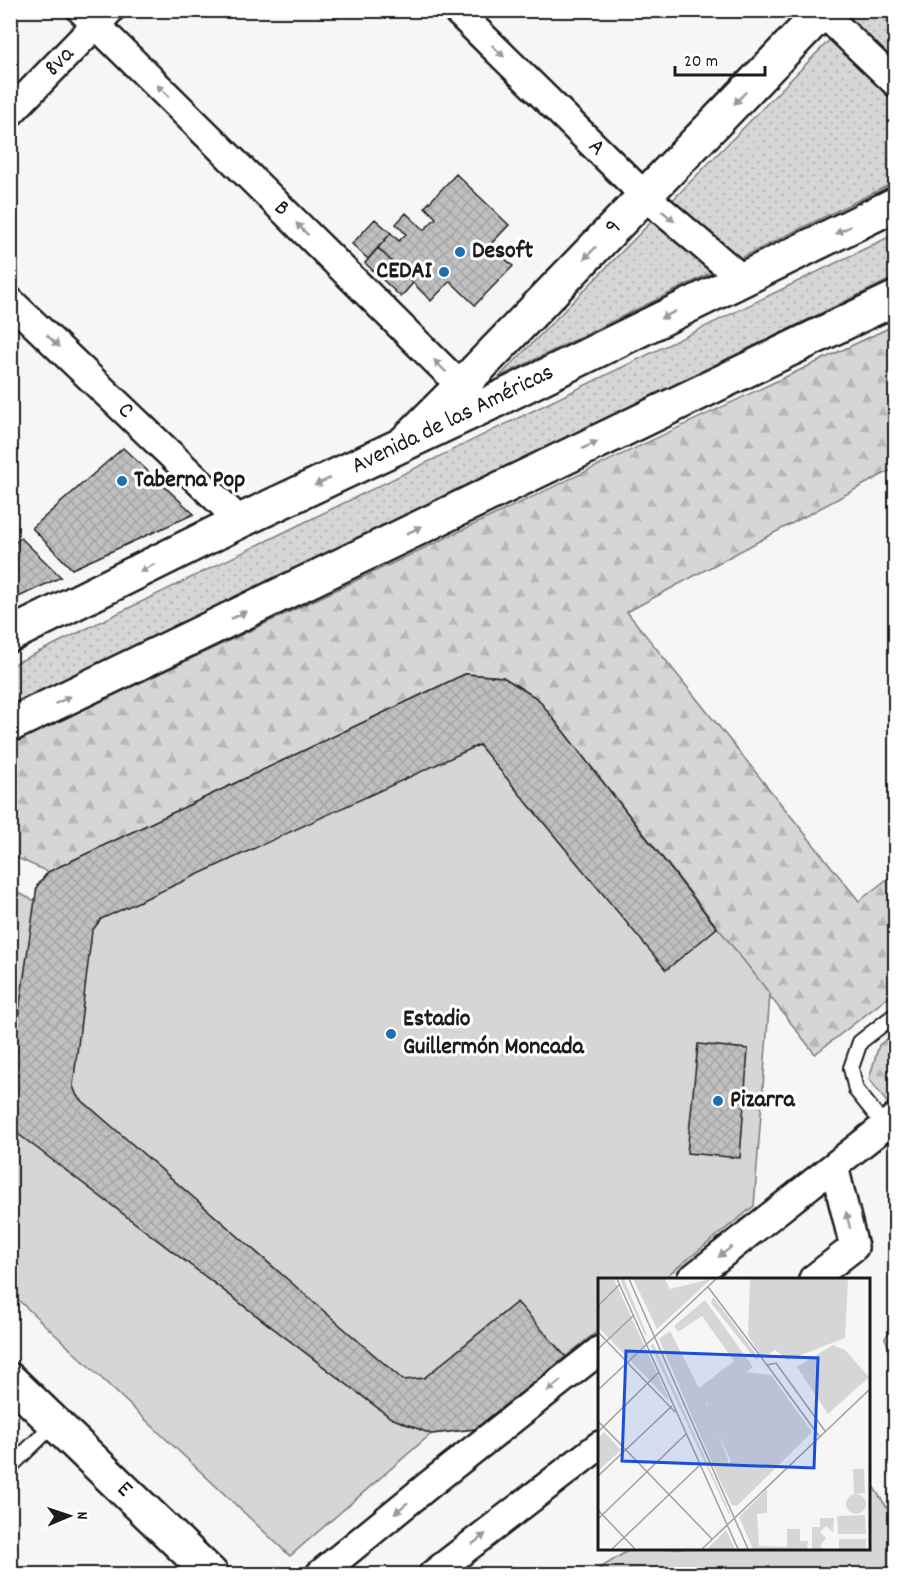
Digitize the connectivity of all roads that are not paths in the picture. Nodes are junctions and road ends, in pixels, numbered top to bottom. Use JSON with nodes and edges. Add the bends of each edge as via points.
{"nodes":[{"id":1,"x":456,"y":10,"type":"edge"},
{"id":2,"x":822,"y":11,"type":"edge"},
{"id":3,"x":95,"y":15,"type":"edge"},
{"id":4,"x":896,"y":83,"type":"edge"},
{"id":5,"x":10,"y":113,"type":"edge"},
{"id":6,"x":645,"y":196,"type":"junction"},
{"id":7,"x":896,"y":204,"type":"edge"},
{"id":8,"x":742,"y":279,"type":"junction"},
{"id":9,"x":896,"y":298,"type":"edge"},
{"id":10,"x":10,"y":301,"type":"edge"},
{"id":11,"x":472,"y":397,"type":"junction"},
{"id":12,"x":240,"y":521,"type":"junction"},
{"id":13,"x":10,"y":635,"type":"edge"},
{"id":14,"x":10,"y":725,"type":"edge"},
{"id":15,"x":896,"y":1014,"type":"edge"},
{"id":16,"x":890,"y":1121,"type":"edge"},
{"id":17,"x":834,"y":1166,"type":"junction"},
{"id":18,"x":692,"y":1278,"type":"edge"},
{"id":19,"x":814,"y":1278,"type":"edge"},
{"id":20,"x":598,"y":1352,"type":"edge"},
{"id":21,"x":10,"y":1380,"type":"edge"},
{"id":22,"x":55,"y":1423,"type":"junction"},
{"id":23,"x":598,"y":1447,"type":"edge"},
{"id":24,"x":10,"y":1467,"type":"edge"},
{"id":25,"x":211,"y":1575,"type":"edge"},
{"id":26,"x":320,"y":1575,"type":"edge"},
{"id":27,"x":433,"y":1575,"type":"edge"}],
"edges":[{"from":1,"to":6,"type":"street","name":"A","one_way":true},
{"from":2,"to":4,"type":"street"},
{"from":2,"to":6,"type":"main road","name":"9","one_way":true},
{"from":3,"to":5,"type":"street","name":"8va"},
{"from":11,"to":3,"type":"street","name":"B","one_way":true},
{"from":6,"to":8,"type":"street","name":"A","one_way":true},
{"from":6,"to":11,"type":"main road","name":"9","one_way":true},
{"from":7,"to":8,"type":"main road","name":"Avenida de las Américas","one_way":true},
{"from":8,"to":11,"type":"main road","name":"Avenida de las Américas","one_way":true},
{"from":14,"to":9,"type":"main road","one_way":true},
{"from":10,"to":12,"type":"street","name":"C","one_way":true},
{"from":11,"to":12,"type":"main road","name":"Avenida de las Américas","one_way":true,"via":[[402,445]]},
{"from":12,"to":13,"type":"main road","name":"Avenida de las Américas","one_way":true},
{"from":15,"to":16,"type":"lane","via":[[860,1042],[851,1068],[856,1090]]},
{"from":16,"to":17,"type":"street"},
{"from":17,"to":18,"type":"street","one_way":true},
{"from":19,"to":17,"type":"street","one_way":true,"via":[[854,1247]]},
{"from":20,"to":26,"type":"street","one_way":true},
{"from":21,"to":22,"type":"main road","name":"E"},
{"from":22,"to":24,"type":"lane"},
{"from":22,"to":25,"type":"main road","name":"E"},
{"from":27,"to":23,"type":"street","one_way":true}]}
